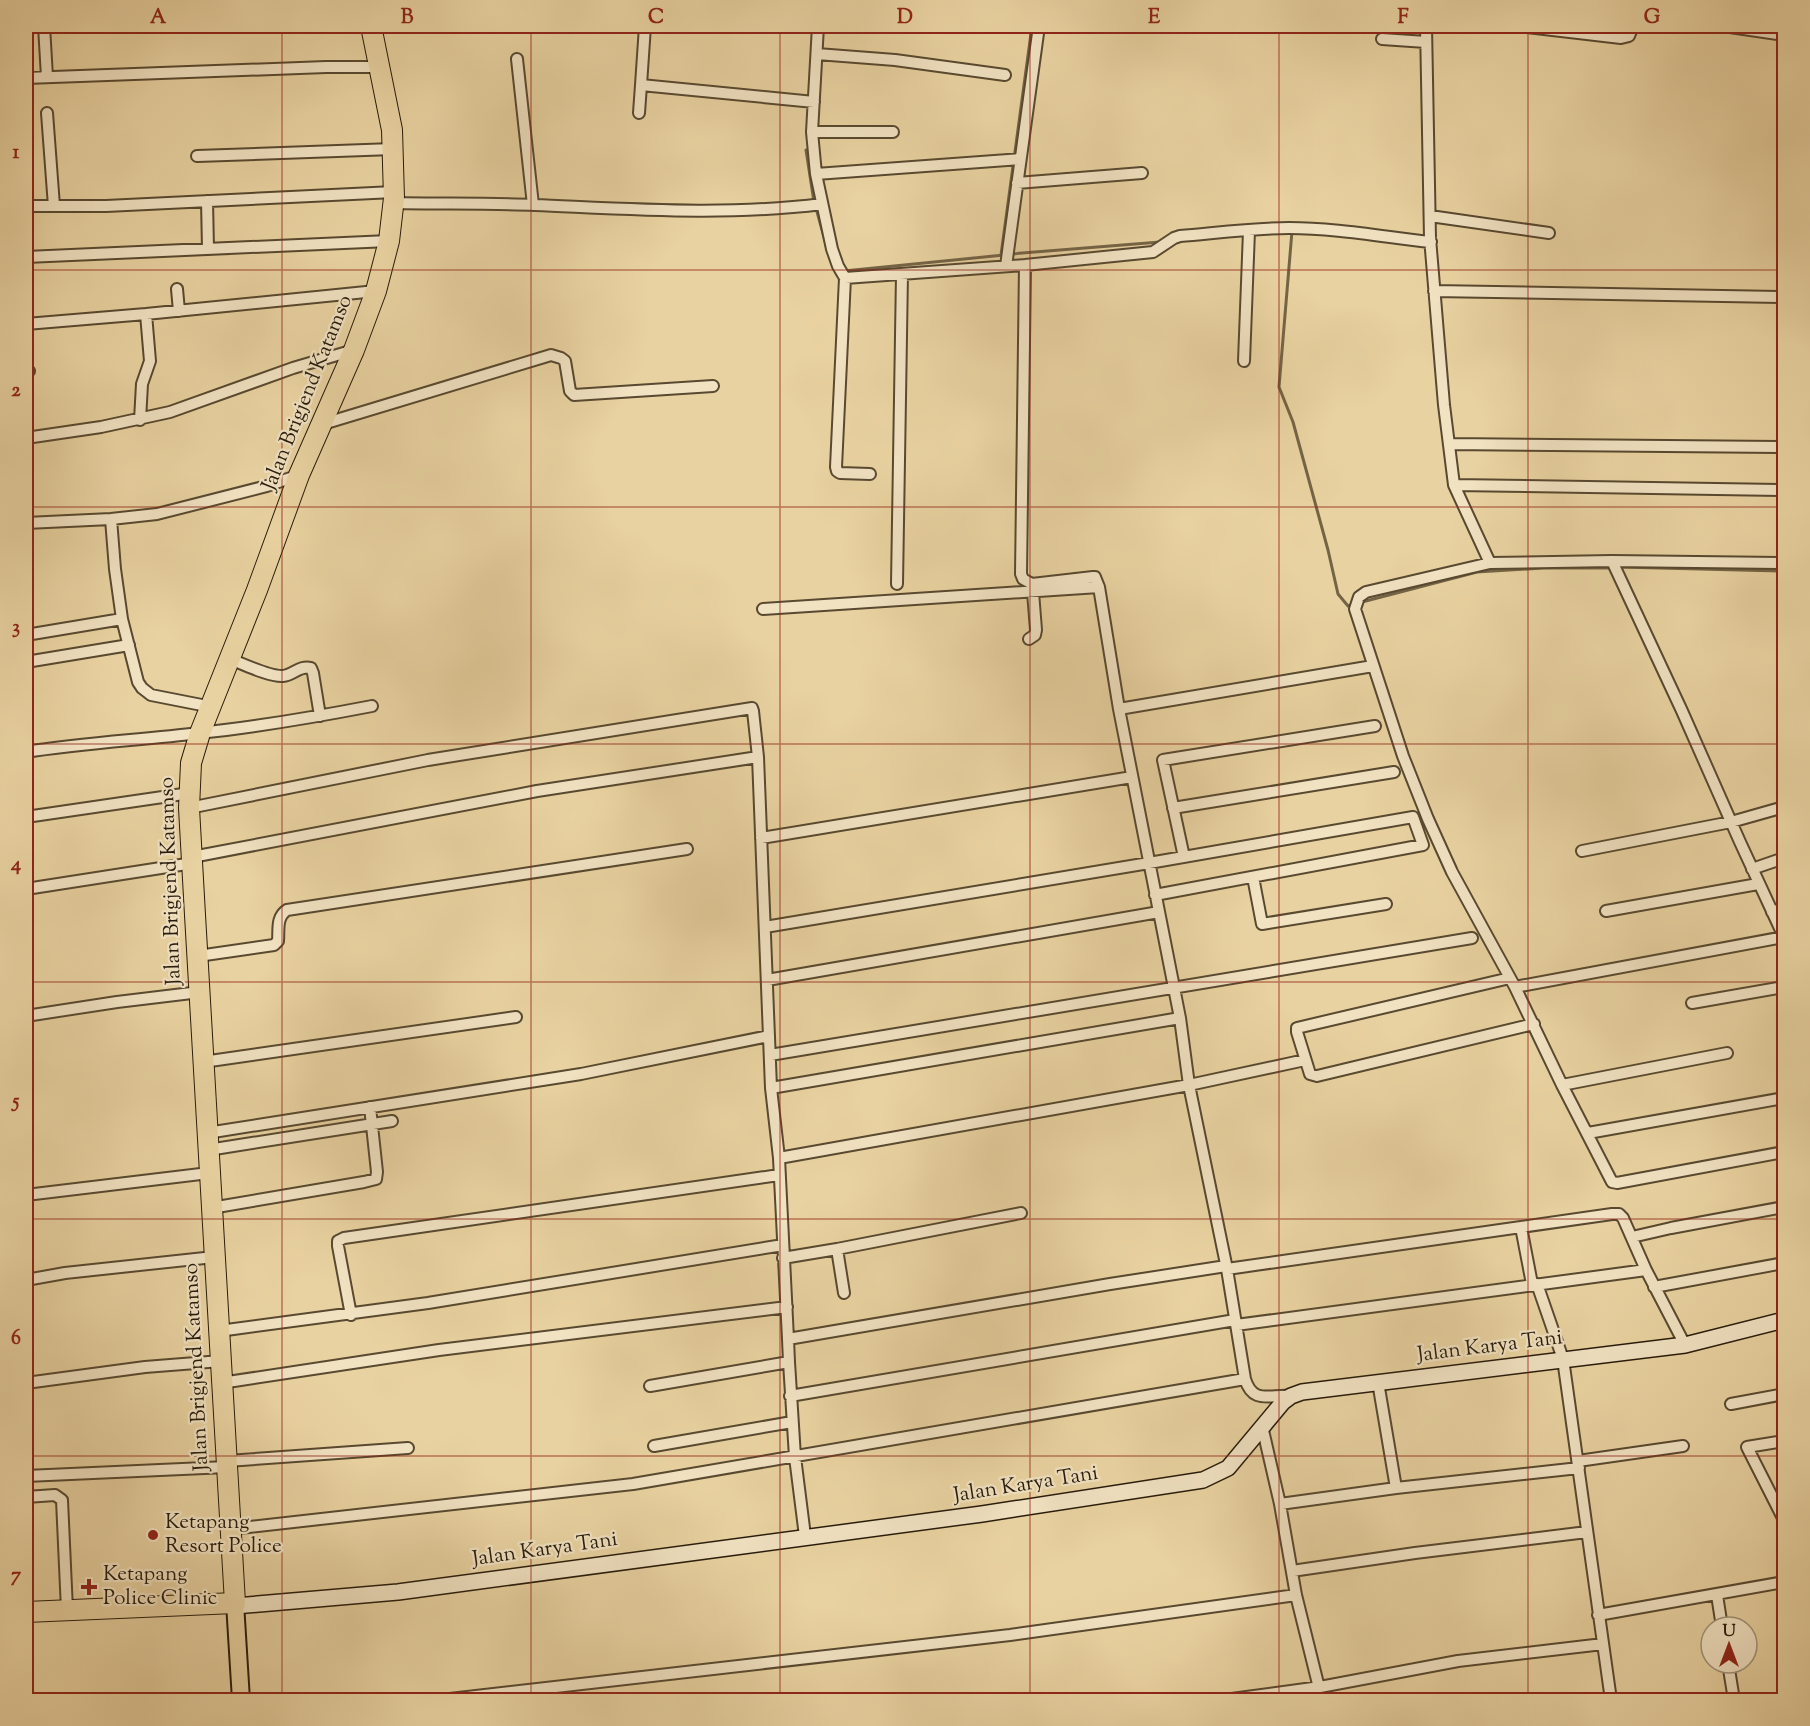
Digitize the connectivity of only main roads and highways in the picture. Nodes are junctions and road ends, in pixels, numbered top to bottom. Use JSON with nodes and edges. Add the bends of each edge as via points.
{"nodes":[{"id":1,"x":371,"y":26,"type":"edge"},
{"id":2,"x":235,"y":1605,"type":"junction"},
{"id":3,"x":26,"y":1612,"type":"edge"},
{"id":4,"x":241,"y":1701,"type":"edge"}],
"edges":[{"from":1,"to":2,"type":"highway","name":"Jalan Brigjend Katamso","via":[[393,149],[394,197],[389,240],[376,291],[354,350],[299,475],[191,763],[203,1062]]},
{"from":2,"to":3,"type":"highway"},
{"from":2,"to":4,"type":"main road","name":"Jalan Brigjend Katamso"}]}
